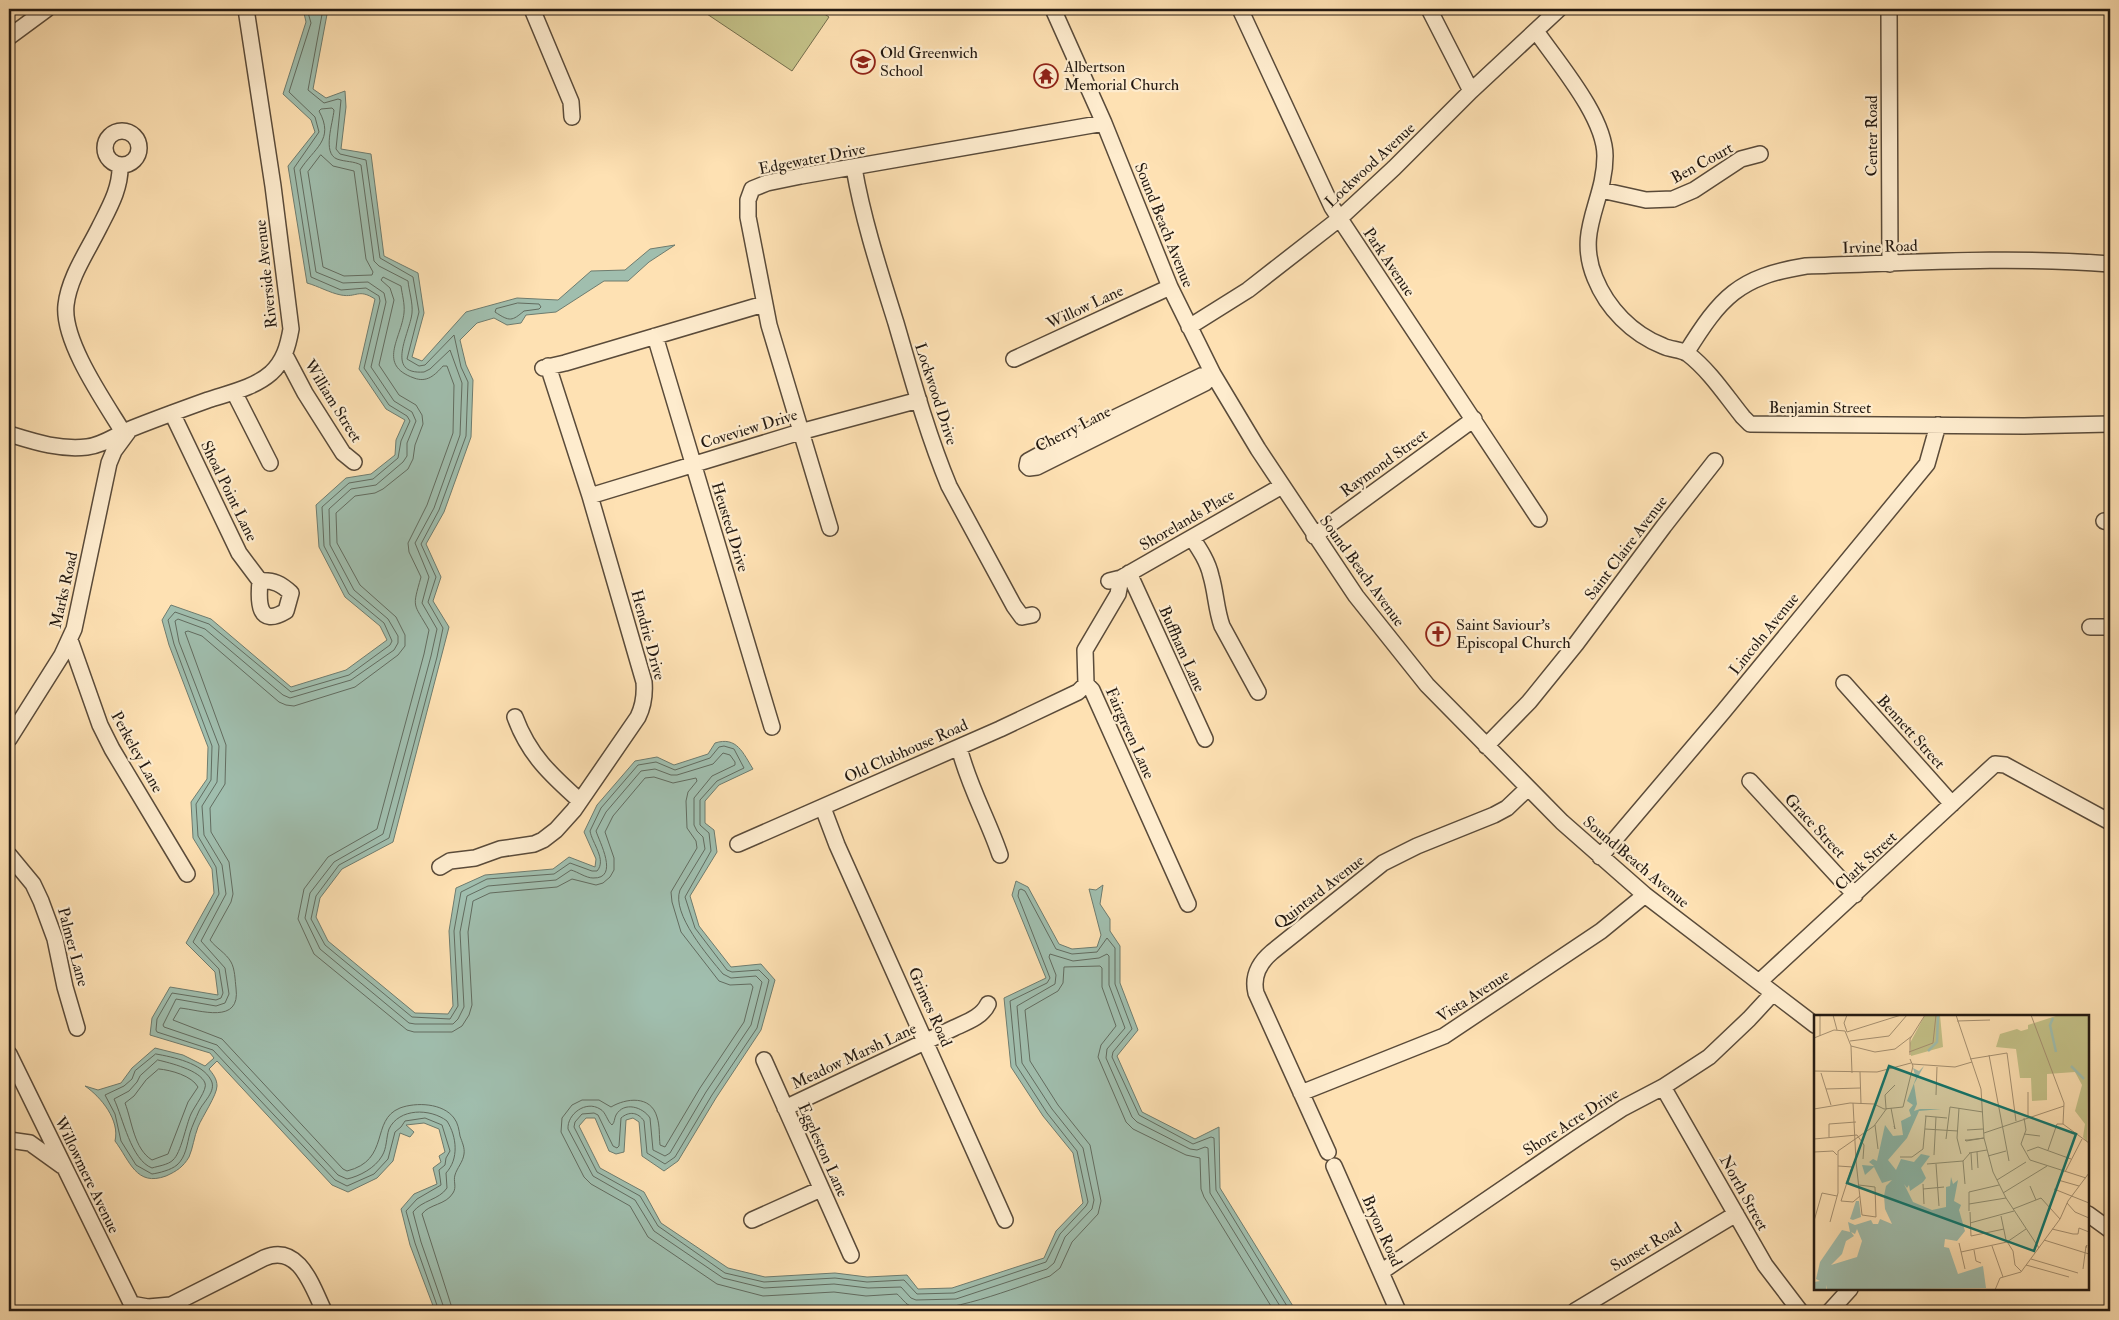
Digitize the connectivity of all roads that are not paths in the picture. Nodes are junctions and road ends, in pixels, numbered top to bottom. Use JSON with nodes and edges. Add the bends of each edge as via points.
{"nodes":[{"id":1,"x":47,"y":9,"type":"edge"},
{"id":2,"x":246,"y":9,"type":"edge"},
{"id":3,"x":532,"y":9,"type":"edge"},
{"id":4,"x":1053,"y":9,"type":"edge"},
{"id":5,"x":1240,"y":9,"type":"edge"},
{"id":6,"x":1429,"y":9,"type":"edge"},
{"id":7,"x":1559,"y":9,"type":"edge"},
{"id":8,"x":1889,"y":9,"type":"edge"},
{"id":9,"x":1536,"y":31,"type":"junction"},
{"id":10,"x":9,"y":37,"type":"edge"},
{"id":11,"x":1471,"y":91,"type":"junction"},
{"id":12,"x":572,"y":117,"type":"dead end"},
{"id":13,"x":1104,"y":123,"type":"junction"},
{"id":14,"x":1760,"y":154,"type":"dead end"},
{"id":15,"x":120,"y":165,"type":"dead end"},
{"id":16,"x":854,"y":168,"type":"junction"},
{"id":17,"x":1601,"y":190,"type":"junction"},
{"id":18,"x":1339,"y":218,"type":"junction"},
{"id":19,"x":1890,"y":264,"type":"junction"},
{"id":20,"x":2110,"y":264,"type":"edge"},
{"id":21,"x":1170,"y":287,"type":"junction"},
{"id":22,"x":764,"y":304,"type":"junction"},
{"id":23,"x":1189,"y":327,"type":"junction"},
{"id":24,"x":655,"y":336,"type":"junction"},
{"id":25,"x":1686,"y":353,"type":"junction"},
{"id":26,"x":284,"y":355,"type":"junction"},
{"id":27,"x":1014,"y":359,"type":"dead end"},
{"id":28,"x":1213,"y":374,"type":"junction"},
{"id":29,"x":234,"y":392,"type":"junction"},
{"id":30,"x":918,"y":400,"type":"junction"},
{"id":31,"x":172,"y":413,"type":"junction"},
{"id":32,"x":1474,"y":419,"type":"junction"},
{"id":33,"x":2110,"y":424,"type":"edge"},
{"id":34,"x":1938,"y":425,"type":"junction"},
{"id":35,"x":127,"y":430,"type":"junction"},
{"id":36,"x":800,"y":432,"type":"junction"},
{"id":37,"x":9,"y":434,"type":"edge"},
{"id":38,"x":88,"y":447,"type":"junction"},
{"id":39,"x":354,"y":462,"type":"dead end"},
{"id":40,"x":1715,"y":462,"type":"dead end"},
{"id":41,"x":109,"y":463,"type":"junction"},
{"id":42,"x":270,"y":463,"type":"dead end"},
{"id":43,"x":693,"y":464,"type":"junction"},
{"id":44,"x":1282,"y":486,"type":"junction"},
{"id":45,"x":590,"y":496,"type":"junction"},
{"id":46,"x":1539,"y":519,"type":"dead end"},
{"id":47,"x":830,"y":528,"type":"dead end"},
{"id":48,"x":1314,"y":536,"type":"junction"},
{"id":49,"x":1192,"y":538,"type":"junction"},
{"id":50,"x":1119,"y":578,"type":"junction"},
{"id":51,"x":260,"y":582,"type":"dead end"},
{"id":52,"x":1027,"y":616,"type":"dead end"},
{"id":53,"x":2110,"y":627,"type":"edge"},
{"id":54,"x":2090,"y":628,"type":"dead end"},
{"id":55,"x":70,"y":640,"type":"junction"},
{"id":56,"x":1844,"y":683,"type":"dead end"},
{"id":57,"x":1086,"y":684,"type":"junction"},
{"id":58,"x":1258,"y":692,"type":"dead end"},
{"id":59,"x":515,"y":717,"type":"dead end"},
{"id":60,"x":772,"y":727,"type":"dead end"},
{"id":61,"x":9,"y":739,"type":"edge"},
{"id":62,"x":1205,"y":739,"type":"dead end"},
{"id":63,"x":1486,"y":746,"type":"junction"},
{"id":64,"x":959,"y":747,"type":"junction"},
{"id":65,"x":1750,"y":781,"type":"dead end"},
{"id":66,"x":1528,"y":788,"type":"junction"},
{"id":67,"x":580,"y":801,"type":"junction"},
{"id":68,"x":1952,"y":804,"type":"junction"},
{"id":69,"x":823,"y":808,"type":"junction"},
{"id":70,"x":2110,"y":822,"type":"edge"},
{"id":71,"x":738,"y":844,"type":"dead end"},
{"id":72,"x":9,"y":855,"type":"edge"},
{"id":73,"x":1000,"y":855,"type":"dead end"},
{"id":74,"x":1600,"y":857,"type":"junction"},
{"id":75,"x":440,"y":867,"type":"dead end"},
{"id":76,"x":187,"y":874,"type":"dead end"},
{"id":77,"x":1855,"y":894,"type":"junction"},
{"id":78,"x":1645,"y":895,"type":"junction"},
{"id":79,"x":1188,"y":904,"type":"dead end"},
{"id":80,"x":1759,"y":982,"type":"junction"},
{"id":81,"x":1772,"y":993,"type":"junction"},
{"id":82,"x":988,"y":1004,"type":"dead end"},
{"id":83,"x":1814,"y":1023,"type":"edge"},
{"id":84,"x":77,"y":1028,"type":"dead end"},
{"id":85,"x":926,"y":1041,"type":"junction"},
{"id":86,"x":9,"y":1054,"type":"edge"},
{"id":87,"x":764,"y":1060,"type":"dead end"},
{"id":88,"x":1663,"y":1087,"type":"junction"},
{"id":89,"x":1301,"y":1093,"type":"junction"},
{"id":90,"x":785,"y":1108,"type":"junction"},
{"id":91,"x":9,"y":1140,"type":"edge"},
{"id":92,"x":63,"y":1166,"type":"junction"},
{"id":93,"x":821,"y":1189,"type":"junction"},
{"id":94,"x":1736,"y":1214,"type":"junction"},
{"id":95,"x":2089,"y":1215,"type":"edge"},
{"id":96,"x":752,"y":1220,"type":"dead end"},
{"id":97,"x":1005,"y":1220,"type":"dead end"},
{"id":98,"x":2110,"y":1230,"type":"edge"},
{"id":99,"x":851,"y":1256,"type":"dead end"},
{"id":100,"x":1381,"y":1272,"type":"junction"},
{"id":101,"x":1849,"y":1290,"type":"edge"},
{"id":102,"x":133,"y":1308,"type":"edge"},
{"id":103,"x":166,"y":1308,"type":"edge"},
{"id":104,"x":324,"y":1311,"type":"edge"},
{"id":105,"x":1398,"y":1311,"type":"edge"},
{"id":106,"x":1575,"y":1311,"type":"edge"},
{"id":107,"x":1800,"y":1311,"type":"edge"},
{"id":108,"x":1830,"y":1311,"type":"edge"}],
"edges":[{"from":1,"to":10,"type":"street"},
{"from":2,"to":26,"type":"street","name":"Riverside Avenue","via":[[289,308],[291,329]]},
{"from":3,"to":12,"type":"street","via":[[571,102]]},
{"from":4,"to":13,"type":"street","name":"Sound Beach Avenue"},
{"from":5,"to":18,"type":"street","name":"Park Avenue"},
{"from":6,"to":11,"type":"street"},
{"from":7,"to":9,"type":"street","name":"Lockwood Avenue"},
{"from":8,"to":19,"type":"street","name":"Center Road"},
{"from":9,"to":11,"type":"street","name":"Lockwood Avenue"},
{"from":9,"to":17,"type":"street","name":"Benjamin Street","via":[[1594,117],[1602,136],[1605,156]]},
{"from":11,"to":18,"type":"street","name":"Lockwood Avenue"},
{"from":13,"to":16,"type":"street","name":"Edgewater Drive"},
{"from":13,"to":21,"type":"street","name":"Sound Beach Avenue"},
{"from":14,"to":17,"type":"street","name":"Ben Court","via":[[1741,159],[1694,190],[1673,199],[1646,200]]},
{"from":15,"to":35,"type":"street","via":[[119,186],[73,280],[66,319],[91,379]]},
{"from":16,"to":22,"type":"street","name":"Edgewater Drive","via":[[767,183],[752,189],[748,217]]},
{"from":16,"to":30,"type":"street","name":"Lockwood Drive"},
{"from":17,"to":25,"type":"street","name":"Benjamin Street","via":[[1588,228],[1588,258],[1594,278],[1616,315],[1662,346]]},
{"from":18,"to":23,"type":"street","name":"Lockwood Avenue","via":[[1248,290]]},
{"from":18,"to":32,"type":"street","name":"Park Avenue"},
{"from":19,"to":20,"type":"street","name":"Irvine Road","via":[[2062,260]]},
{"from":19,"to":25,"type":"street","name":"Irvine Road","via":[[1806,266],[1754,279],[1718,306]]},
{"from":21,"to":23,"type":"street","name":"Sound Beach Avenue"},
{"from":21,"to":27,"type":"street","name":"Willow Lane"},
{"from":22,"to":24,"type":"street"},
{"from":22,"to":36,"type":"street"},
{"from":23,"to":28,"type":"street","name":"Sound Beach Avenue"},
{"from":24,"to":43,"type":"street","name":"Heusted Drive"},
{"from":24,"to":45,"type":"street","name":"Hendrie Drive","via":[[546,367]]},
{"from":25,"to":34,"type":"street","name":"Benjamin Street","via":[[1704,368],[1750,424]]},
{"from":26,"to":29,"type":"street","name":"Riverside Avenue","via":[[262,380]]},
{"from":26,"to":39,"type":"street","name":"William Street","via":[[343,453]]},
{"from":28,"to":28,"type":"street","name":"Cherry Lane","via":[[1201,376],[1052,448],[1028,461],[1027,466],[1037,467],[1205,383]]},
{"from":28,"to":44,"type":"street","name":"Sound Beach Avenue"},
{"from":29,"to":31,"type":"street","name":"Riverside Avenue"},
{"from":29,"to":42,"type":"street"},
{"from":30,"to":36,"type":"street","name":"Coveview Drive"},
{"from":30,"to":52,"type":"street","name":"Lockwood Drive","via":[[949,486],[1014,606]]},
{"from":31,"to":35,"type":"street","name":"Riverside Avenue"},
{"from":31,"to":51,"type":"street","name":"Shoal Point Lane","via":[[239,553]]},
{"from":32,"to":46,"type":"street","name":"Park Avenue"},
{"from":32,"to":48,"type":"street","name":"Raymond Street"},
{"from":33,"to":34,"type":"street","name":"Benjamin Street"},
{"from":34,"to":74,"type":"street","name":"Lincoln Avenue","via":[[1927,464]]},
{"from":35,"to":38,"type":"street","name":"Riverside Avenue","via":[[104,443]]},
{"from":35,"to":41,"type":"street","name":"Marks Road"},
{"from":36,"to":43,"type":"street","name":"Coveview Drive"},
{"from":36,"to":47,"type":"street"},
{"from":37,"to":38,"type":"street","name":"Riverside Avenue","via":[[63,448]]},
{"from":38,"to":41,"type":"street"},
{"from":40,"to":63,"type":"street","name":"Saint Claire Avenue","via":[[1576,644]]},
{"from":41,"to":55,"type":"street","name":"Marks Road"},
{"from":43,"to":45,"type":"street","name":"Coveview Drive"},
{"from":43,"to":60,"type":"street","name":"Heusted Drive"},
{"from":44,"to":48,"type":"street","name":"Sound Beach Avenue"},
{"from":44,"to":49,"type":"street","name":"Shorelands Place"},
{"from":45,"to":67,"type":"street","name":"Hendrie Drive","via":[[645,695],[638,717]]},
{"from":48,"to":63,"type":"street","name":"Sound Beach Avenue","via":[[1356,596],[1427,685]]},
{"from":49,"to":50,"type":"street","name":"Shorelands Place"},
{"from":49,"to":58,"type":"street","via":[[1211,575],[1222,626]]},
{"from":50,"to":57,"type":"street","name":"Fairgreen Lane","via":[[1118,594],[1085,650]]},
{"from":50,"to":62,"type":"street","name":"Buffham Lane"},
{"from":53,"to":54,"type":"street"},
{"from":55,"to":61,"type":"street","name":"Marks Road"},
{"from":55,"to":76,"type":"street","name":"Perkeley Lane","via":[[104,733]]},
{"from":56,"to":68,"type":"street","name":"Bennett Street"},
{"from":57,"to":64,"type":"street","name":"Old Clubhouse Road","via":[[1078,692]]},
{"from":57,"to":79,"type":"street","name":"Fairgreen Lane","via":[[1092,690]]},
{"from":59,"to":67,"type":"street","via":[[537,759]]},
{"from":63,"to":66,"type":"street","name":"Sound Beach Avenue"},
{"from":64,"to":69,"type":"street","name":"Old Clubhouse Road"},
{"from":64,"to":73,"type":"street"},
{"from":65,"to":77,"type":"street","name":"Grace Street"},
{"from":66,"to":74,"type":"street","name":"Sound Beach Avenue"},
{"from":66,"to":89,"type":"street","name":"Quintard Avenue","via":[[1507,808],[1494,815],[1383,863],[1262,960],[1256,971],[1256,993]]},
{"from":67,"to":75,"type":"street","name":"Hendrie Drive","via":[[556,830],[534,844],[450,861]]},
{"from":68,"to":70,"type":"street","name":"Clark Street","via":[[1995,764],[2005,765]]},
{"from":68,"to":77,"type":"street","name":"Clark Street"},
{"from":69,"to":71,"type":"street","name":"Old Clubhouse Road"},
{"from":69,"to":85,"type":"street","name":"Grimes Road"},
{"from":72,"to":84,"type":"street","name":"Palmer Lane","via":[[33,884],[49,921]]},
{"from":74,"to":78,"type":"street","name":"Sound Beach Avenue"},
{"from":77,"to":80,"type":"street","name":"Clark Street"},
{"from":78,"to":80,"type":"street","name":"Sound Beach Avenue"},
{"from":78,"to":89,"type":"street","name":"Vista Avenue","via":[[1601,932],[1444,1036]]},
{"from":80,"to":81,"type":"street","name":"Sound Beach Avenue"},
{"from":81,"to":83,"type":"street","name":"Sound Beach Avenue"},
{"from":81,"to":88,"type":"street","name":"Shore Acre Drive","via":[[1709,1057]]},
{"from":82,"to":85,"type":"street","name":"Meadow Marsh Lane","via":[[979,1015]]},
{"from":85,"to":90,"type":"street","name":"Meadow Marsh Lane"},
{"from":85,"to":97,"type":"street","name":"Grimes Road"},
{"from":86,"to":92,"type":"street","name":"Willowmere Avenue"},
{"from":87,"to":90,"type":"street","name":"Eggleston Lane"},
{"from":88,"to":94,"type":"street","name":"North Street"},
{"from":88,"to":100,"type":"street","name":"Shore Acre Drive","via":[[1577,1138]]},
{"from":89,"to":100,"type":"street","name":"Bryon Road"},
{"from":90,"to":93,"type":"street","name":"Eggleston Lane"},
{"from":91,"to":92,"type":"street","via":[[30,1143]]},
{"from":92,"to":102,"type":"street","name":"Willowmere Avenue"},
{"from":93,"to":96,"type":"street"},
{"from":93,"to":99,"type":"street","name":"Eggleston Lane"},
{"from":94,"to":106,"type":"street","name":"Sunset Road"},
{"from":94,"to":107,"type":"street","name":"North Street","via":[[1764,1265]]},
{"from":95,"to":98,"type":"street"},
{"from":100,"to":105,"type":"street","name":"Bryon Road"},
{"from":101,"to":108,"type":"street"},
{"from":102,"to":103,"type":"street"},
{"from":103,"to":104,"type":"street","via":[[264,1258],[282,1253],[307,1276]]}]}
